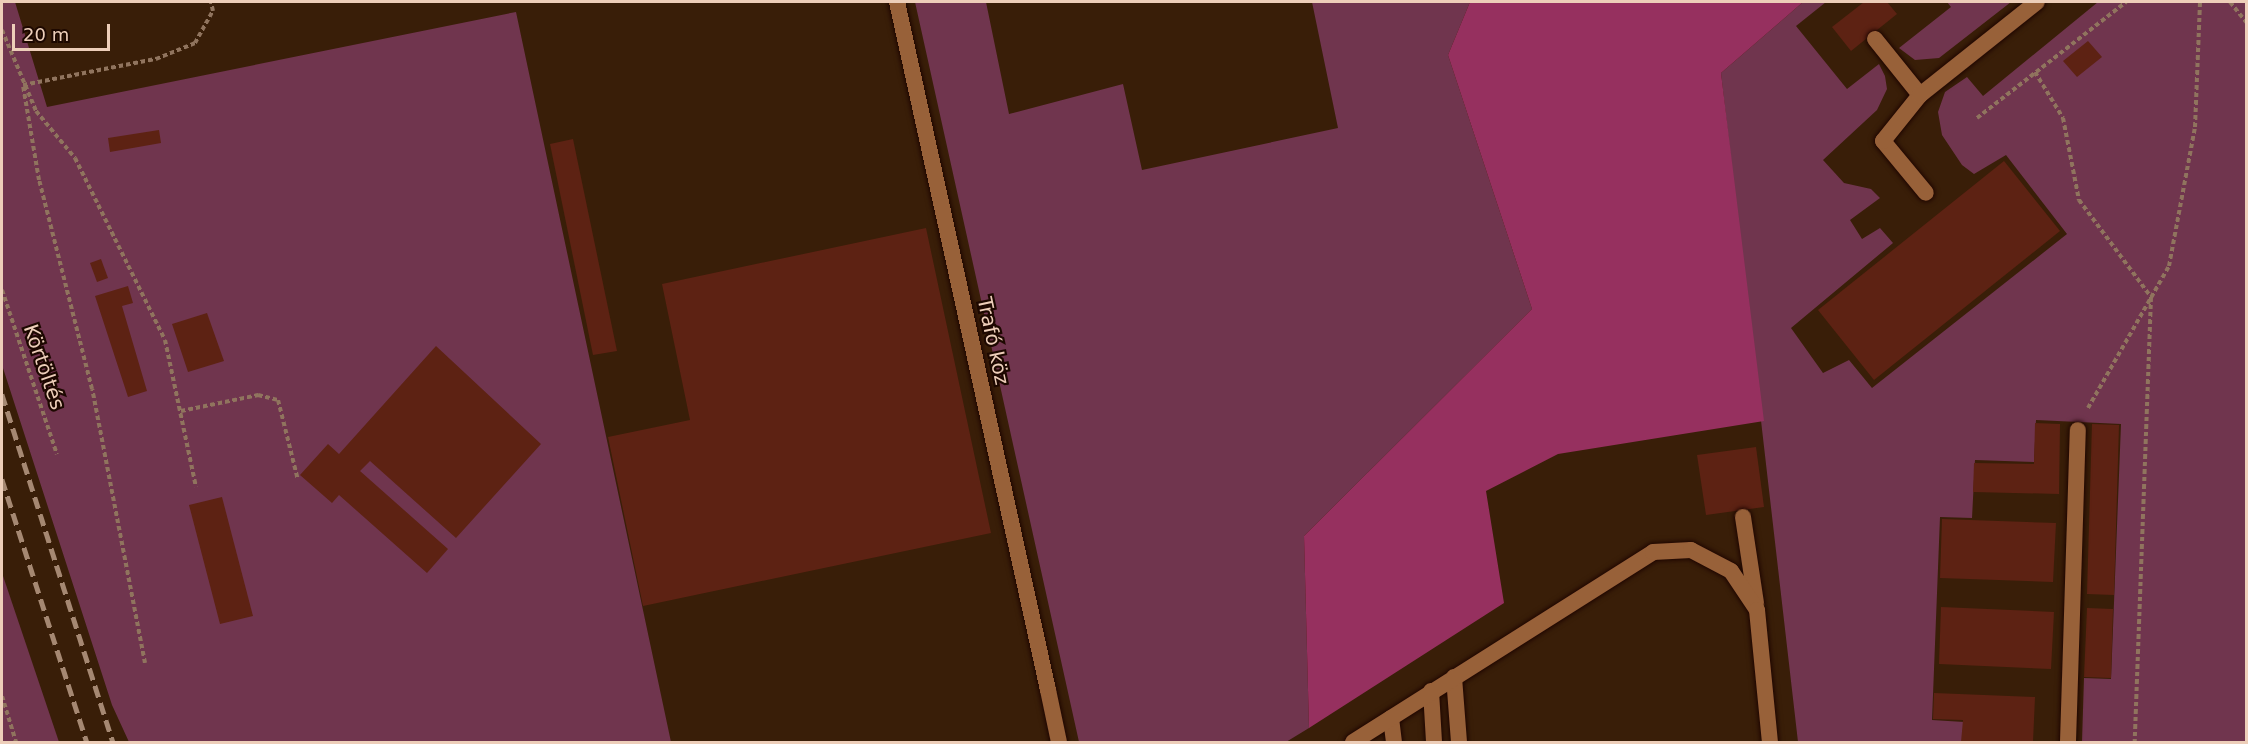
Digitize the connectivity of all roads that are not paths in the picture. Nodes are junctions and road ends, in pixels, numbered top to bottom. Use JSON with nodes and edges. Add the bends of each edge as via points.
{"nodes":[{"id":1,"x":897,"y":2,"type":"edge"},
{"id":2,"x":2037,"y":2,"type":"edge"},
{"id":3,"x":1875,"y":39,"type":"dead end"},
{"id":4,"x":1920,"y":95,"type":"junction"},
{"id":5,"x":1926,"y":193,"type":"dead end"},
{"id":6,"x":2080,"y":423,"type":"road end"},
{"id":7,"x":1743,"y":517,"type":"dead end"},
{"id":8,"x":1757,"y":610,"type":"junction"},
{"id":9,"x":1454,"y":677,"type":"junction"},
{"id":10,"x":1431,"y":691,"type":"junction"},
{"id":11,"x":1391,"y":718,"type":"junction"},
{"id":12,"x":1059,"y":742,"type":"edge"},
{"id":13,"x":1353,"y":742,"type":"edge"},
{"id":14,"x":1394,"y":742,"type":"edge"},
{"id":15,"x":1434,"y":742,"type":"edge"},
{"id":16,"x":1459,"y":742,"type":"edge"},
{"id":17,"x":1770,"y":742,"type":"edge"},
{"id":18,"x":2068,"y":742,"type":"edge"}],
"edges":[{"from":1,"to":12,"type":"street","name":"Trafó köz"},
{"from":2,"to":4,"type":"street"},
{"from":3,"to":4,"type":"street"},
{"from":4,"to":5,"type":"street","via":[[1883,141]]},
{"from":6,"to":18,"type":"street"},
{"from":7,"to":8,"type":"street"},
{"from":8,"to":9,"type":"street","via":[[1731,571],[1691,550],[1653,552]]},
{"from":8,"to":17,"type":"street"},
{"from":9,"to":10,"type":"street"},
{"from":9,"to":16,"type":"street"},
{"from":10,"to":11,"type":"street"},
{"from":10,"to":15,"type":"street"},
{"from":11,"to":13,"type":"street"},
{"from":11,"to":14,"type":"street"}]}
